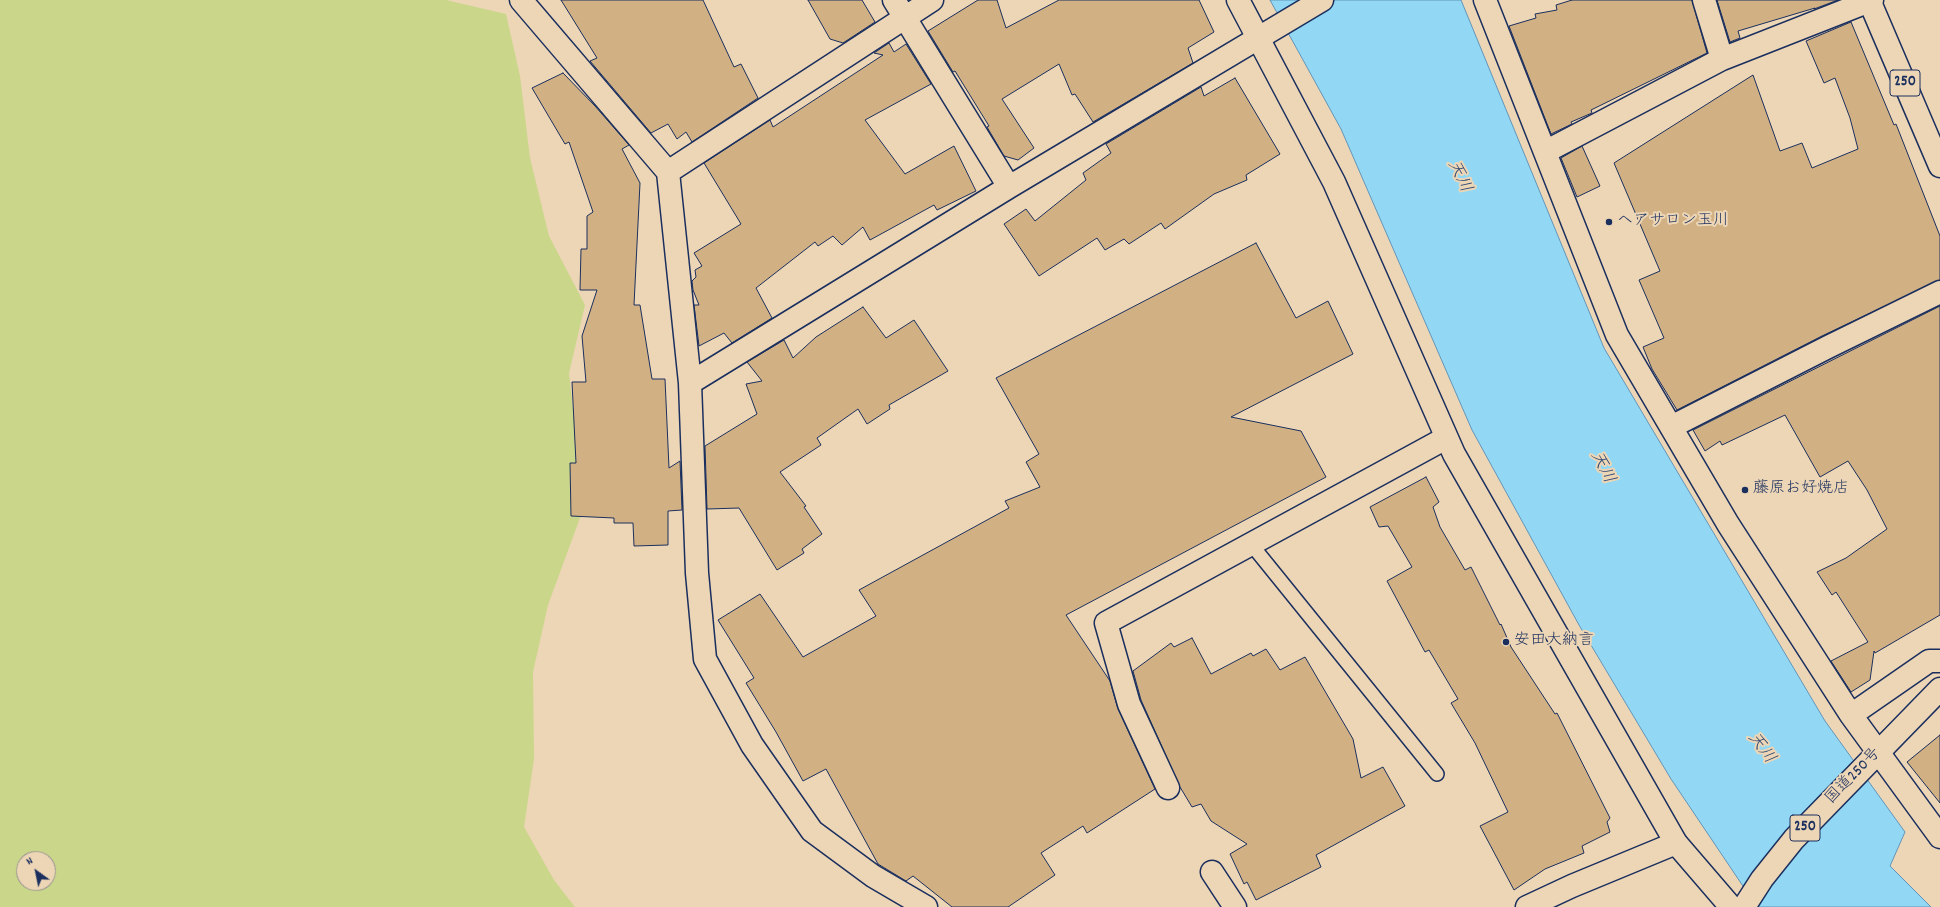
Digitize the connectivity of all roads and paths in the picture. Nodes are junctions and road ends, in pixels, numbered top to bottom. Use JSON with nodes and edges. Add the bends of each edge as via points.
{"nodes":[{"id":1,"x":521,"y":0,"type":"edge"},
{"id":2,"x":932,"y":0,"type":"edge"},
{"id":3,"x":1238,"y":0,"type":"edge"},
{"id":4,"x":1322,"y":0,"type":"edge"},
{"id":5,"x":1485,"y":0,"type":"edge"},
{"id":6,"x":1704,"y":0,"type":"edge"},
{"id":7,"x":1870,"y":0,"type":"edge"},
{"id":8,"x":900,"y":9,"type":"edge"},
{"id":9,"x":1258,"y":36,"type":"junction"},
{"id":10,"x":1722,"y":59,"type":"junction"},
{"id":11,"x":1545,"y":152,"type":"junction"},
{"id":12,"x":1940,"y":166,"type":"edge"},
{"id":13,"x":668,"y":172,"type":"junction"},
{"id":14,"x":1009,"y":187,"type":"junction"},
{"id":15,"x":1940,"y":292,"type":"edge"},
{"id":16,"x":690,"y":383,"type":"junction"},
{"id":17,"x":1671,"y":427,"type":"junction"},
{"id":18,"x":1446,"y":438,"type":"junction"},
{"id":19,"x":1251,"y":544,"type":"junction"},
{"id":20,"x":1940,"y":661,"type":"edge"},
{"id":21,"x":1940,"y":690,"type":"edge"},
{"id":22,"x":1850,"y":715,"type":"junction"},
{"id":23,"x":1874,"y":755,"type":"junction"},
{"id":24,"x":1437,"y":774,"type":"dead end"},
{"id":25,"x":1168,"y":788,"type":"dead end"},
{"id":26,"x":1940,"y":837,"type":"edge"},
{"id":27,"x":1676,"y":843,"type":"junction"},
{"id":28,"x":1212,"y":872,"type":"dead end"},
{"id":29,"x":1740,"y":906,"type":"edge"},
{"id":30,"x":926,"y":907,"type":"edge"},
{"id":31,"x":1235,"y":907,"type":"edge"},
{"id":32,"x":1527,"y":907,"type":"edge"}],
"edges":[{"from":1,"to":13,"type":"main road"},
{"from":2,"to":8,"type":"main road"},
{"from":3,"to":9,"type":"main road"},
{"from":4,"to":9,"type":"main road"},
{"from":5,"to":11,"type":"main road"},
{"from":6,"to":10,"type":"main road"},
{"from":7,"to":10,"type":"main road"},
{"from":7,"to":12,"type":"main road","number":"250"},
{"from":8,"to":13,"type":"main road"},
{"from":8,"to":14,"type":"main road"},
{"from":9,"to":14,"type":"main road"},
{"from":9,"to":18,"type":"main road","via":[[1334,182]]},
{"from":10,"to":11,"type":"main road"},
{"from":11,"to":17,"type":"main road","via":[[1617,335]]},
{"from":13,"to":16,"type":"main road"},
{"from":14,"to":16,"type":"main road"},
{"from":15,"to":17,"type":"main road"},
{"from":16,"to":30,"type":"main road","via":[[697,573],[705,659],[752,745],[812,831],[873,876]]},
{"from":17,"to":22,"type":"main road","via":[[1728,524]]},
{"from":18,"to":19,"type":"main road"},
{"from":18,"to":27,"type":"main road"},
{"from":19,"to":24,"type":"lane"},
{"from":19,"to":25,"type":"main road","via":[[1106,623],[1129,704]]},
{"from":20,"to":22,"type":"main road","via":[[1929,661]]},
{"from":21,"to":23,"type":"main road","name":"国道250号","number":"250"},
{"from":22,"to":23,"type":"main road"},
{"from":23,"to":26,"type":"main road"},
{"from":23,"to":29,"type":"main road","name":"国道250号","number":"250","via":[[1794,839]]},
{"from":27,"to":29,"type":"main road"},
{"from":27,"to":32,"type":"main road"},
{"from":28,"to":31,"type":"main road"}]}
